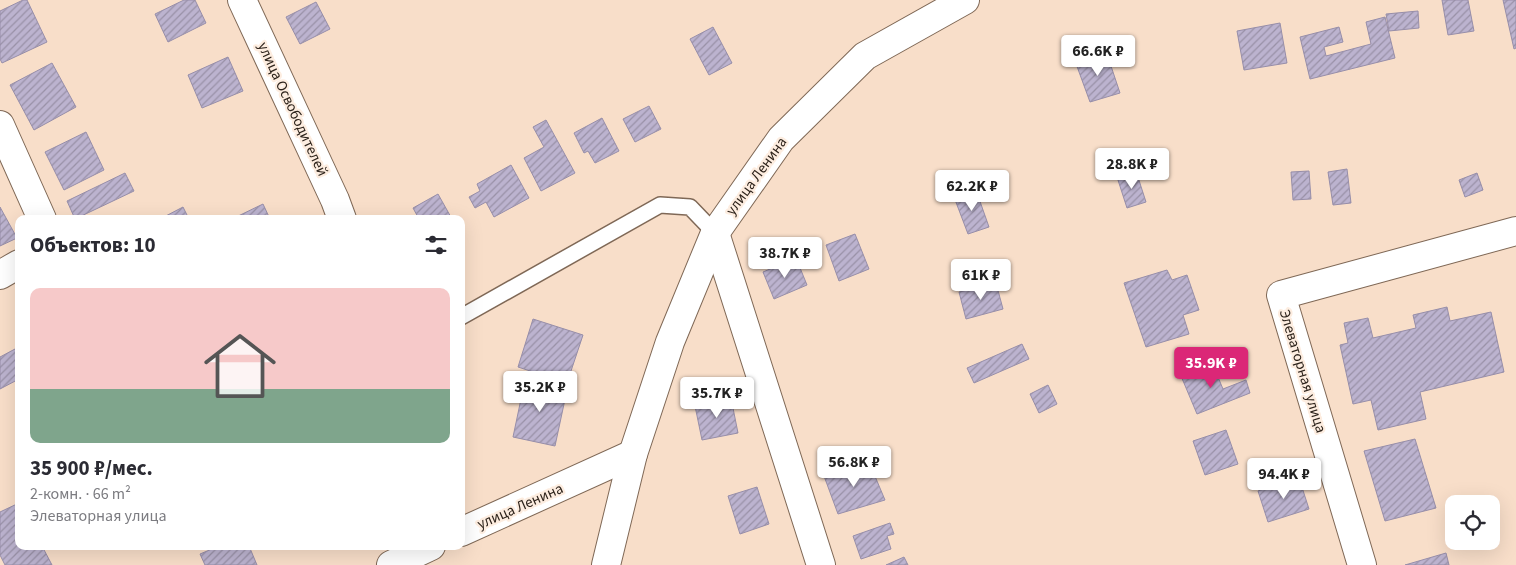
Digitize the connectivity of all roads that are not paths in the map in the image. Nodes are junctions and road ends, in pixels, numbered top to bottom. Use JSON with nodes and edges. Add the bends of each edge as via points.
{"nodes":[{"id":1,"x":242,"y":0,"type":"edge"},
{"id":2,"x":965,"y":0,"type":"edge"},
{"id":3,"x":0,"y":125,"type":"edge"},
{"id":4,"x":40,"y":215,"type":"edge"},
{"id":5,"x":341,"y":215,"type":"edge"},
{"id":6,"x":1516,"y":230,"type":"edge"},
{"id":7,"x":715,"y":233,"type":"junction"},
{"id":8,"x":15,"y":266,"type":"edge"},
{"id":9,"x":0,"y":275,"type":"edge"},
{"id":10,"x":465,"y":315,"type":"edge"},
{"id":11,"x":633,"y":454,"type":"junction"},
{"id":12,"x":465,"y":529,"type":"edge"},
{"id":13,"x":423,"y":550,"type":"edge"},
{"id":14,"x":391,"y":565,"type":"edge"},
{"id":15,"x":606,"y":565,"type":"edge"},
{"id":16,"x":821,"y":565,"type":"edge"},
{"id":17,"x":1362,"y":565,"type":"edge"}],
"edges":[{"from":1,"to":5,"type":"street","name":"улица Освободителей"},
{"from":2,"to":7,"type":"street","name":"улица Ленина","via":[[865,56],[781,139]]},
{"from":3,"to":4,"type":"street"},
{"from":6,"to":17,"type":"street","name":"Элеваторная улица","via":[[1281,295]]},
{"from":7,"to":10,"type":"lane","via":[[690,207],[660,205]]},
{"from":7,"to":11,"type":"street","name":"улица Ленина","via":[[670,342]]},
{"from":7,"to":16,"type":"street"},
{"from":8,"to":9,"type":"street"},
{"from":11,"to":12,"type":"street","name":"улица Ленина"},
{"from":11,"to":15,"type":"street","name":"улица Ленина"},
{"from":13,"to":14,"type":"street"}]}
